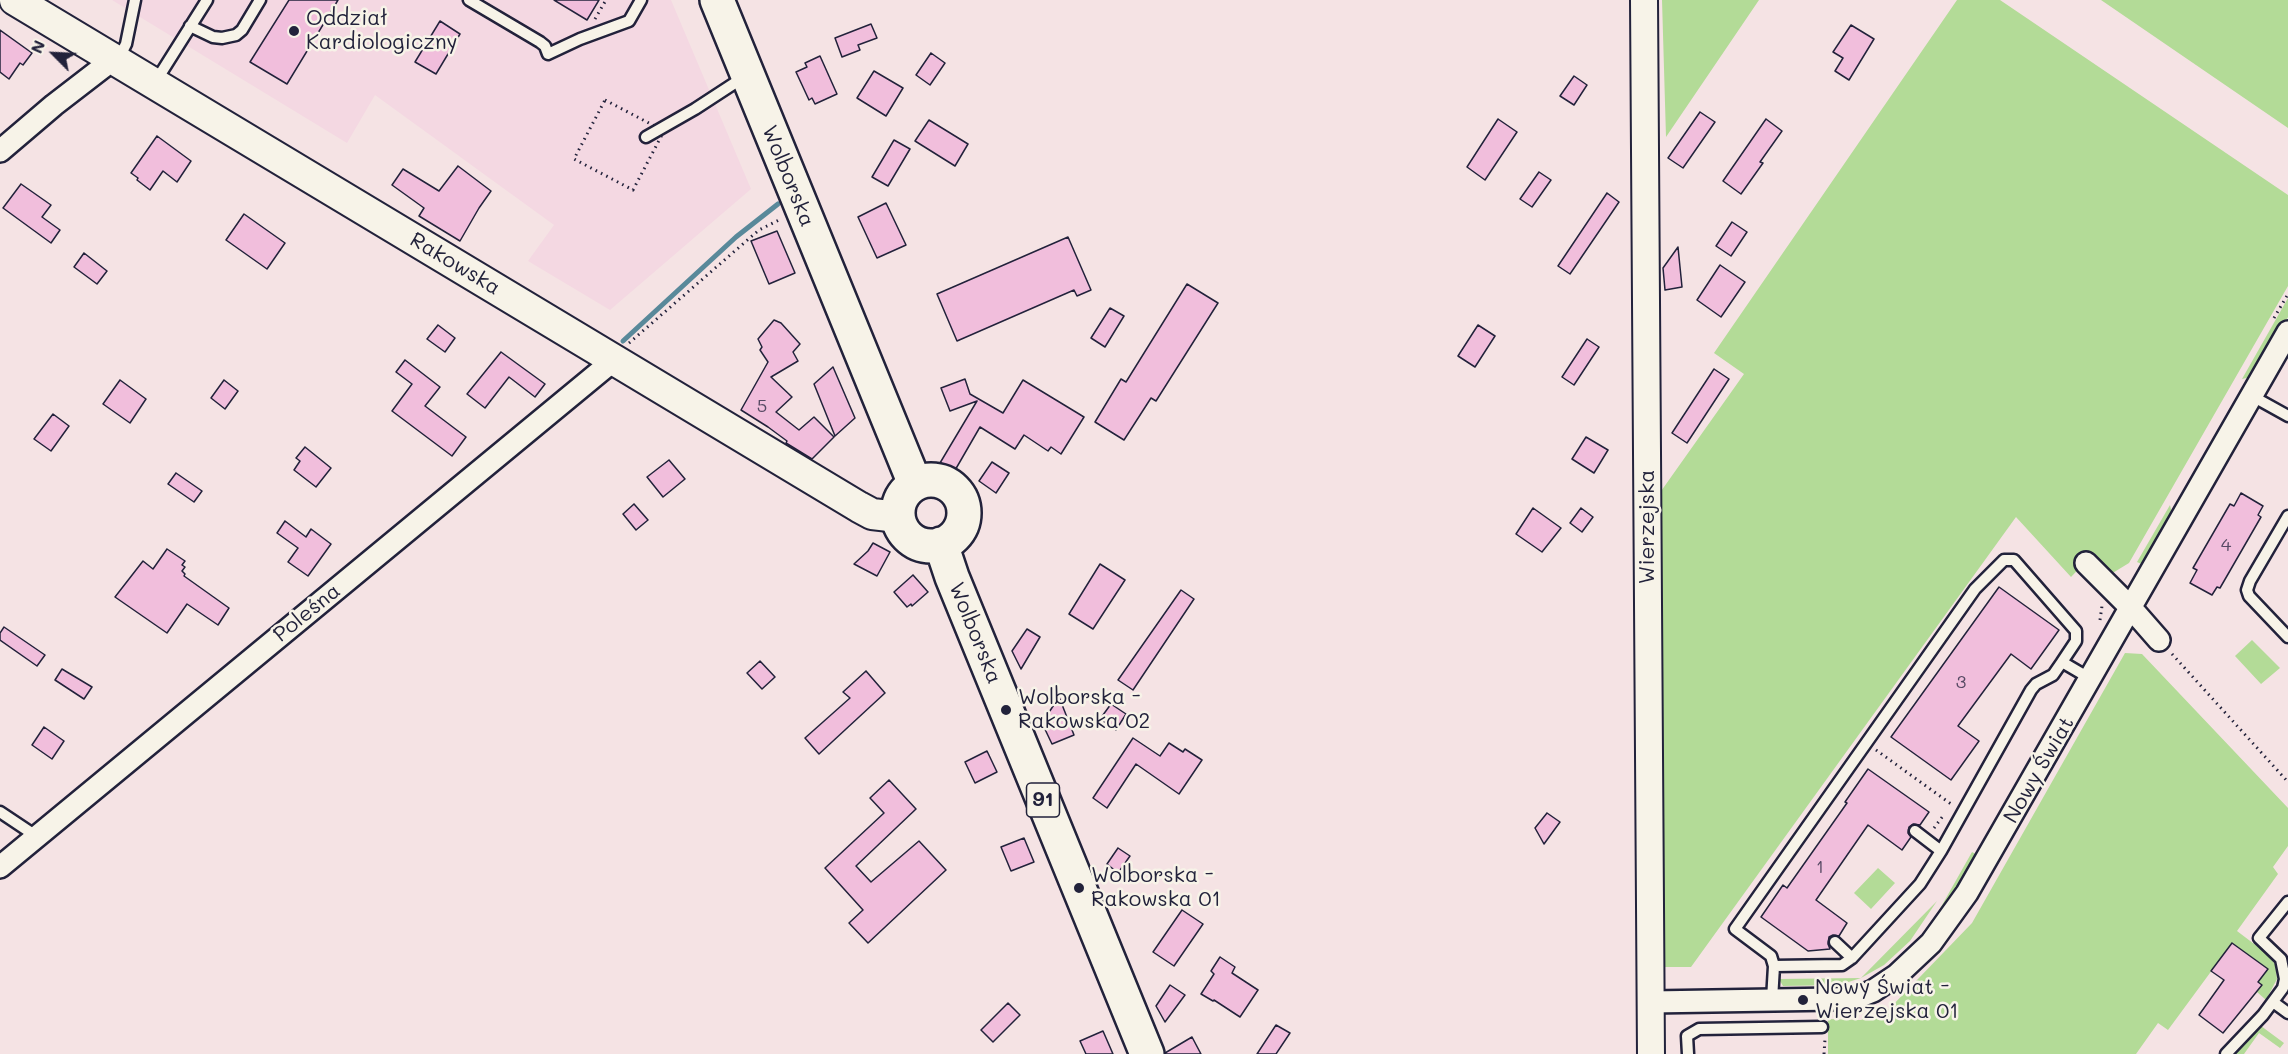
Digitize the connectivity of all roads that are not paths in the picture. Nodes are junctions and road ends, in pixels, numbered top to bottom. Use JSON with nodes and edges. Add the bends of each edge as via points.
{"nodes":[{"id":1,"x":15,"y":0,"type":"edge"},
{"id":2,"x":207,"y":0,"type":"edge"},
{"id":3,"x":260,"y":0,"type":"edge"},
{"id":4,"x":469,"y":0,"type":"edge"},
{"id":5,"x":641,"y":0,"type":"edge"},
{"id":6,"x":717,"y":0,"type":"edge"},
{"id":7,"x":1644,"y":0,"type":"edge"},
{"id":8,"x":132,"y":1,"type":"edge"},
{"id":9,"x":190,"y":26,"type":"junction"},
{"id":10,"x":113,"y":59,"type":"junction"},
{"id":11,"x":747,"y":75,"type":"junction"},
{"id":12,"x":155,"y":84,"type":"junction"},
{"id":13,"x":646,"y":137,"type":"dead end"},
{"id":14,"x":0,"y":151,"type":"edge"},
{"id":15,"x":2288,"y":332,"type":"edge"},
{"id":16,"x":614,"y":360,"type":"junction"},
{"id":17,"x":2252,"y":396,"type":"junction"},
{"id":18,"x":2288,"y":416,"type":"edge"},
{"id":19,"x":915,"y":484,"type":"junction"},
{"id":20,"x":2288,"y":516,"type":"edge"},
{"id":21,"x":898,"y":517,"type":"junction"},
{"id":22,"x":941,"y":544,"type":"junction"},
{"id":23,"x":2086,"y":563,"type":"dead end"},
{"id":24,"x":2132,"y":608,"type":"junction"},
{"id":25,"x":2288,"y":637,"type":"edge"},
{"id":26,"x":2159,"y":640,"type":"road end"},
{"id":27,"x":2062,"y":662,"type":"junction"},
{"id":28,"x":2091,"y":679,"type":"junction"},
{"id":29,"x":0,"y":812,"type":"edge"},
{"id":30,"x":1915,"y":831,"type":"dead end"},
{"id":31,"x":36,"y":836,"type":"junction"},
{"id":32,"x":1941,"y":850,"type":"junction"},
{"id":33,"x":0,"y":867,"type":"edge"},
{"id":34,"x":2288,"y":902,"type":"edge"},
{"id":35,"x":1835,"y":942,"type":"dead end"},
{"id":36,"x":1852,"y":958,"type":"junction"},
{"id":37,"x":1774,"y":966,"type":"junction"},
{"id":38,"x":1772,"y":1000,"type":"junction"},
{"id":39,"x":1651,"y":1002,"type":"junction"},
{"id":40,"x":2273,"y":1002,"type":"junction"},
{"id":41,"x":2288,"y":1013,"type":"edge"},
{"id":42,"x":1822,"y":1027,"type":"dead end"},
{"id":43,"x":1147,"y":1054,"type":"edge"},
{"id":44,"x":1651,"y":1054,"type":"edge"},
{"id":45,"x":1688,"y":1054,"type":"edge"},
{"id":46,"x":2226,"y":1054,"type":"edge"}],
"edges":[{"from":1,"to":10,"type":"main road","name":"Rakowska"},
{"from":2,"to":9,"type":"lane"},
{"from":3,"to":9,"type":"lane","via":[[236,35],[213,37]]},
{"from":4,"to":5,"type":"lane","via":[[540,42],[548,54],[629,21]]},
{"from":6,"to":11,"type":"main road","name":"Wolborska"},
{"from":7,"to":39,"type":"street","name":"Wierzejska"},
{"from":8,"to":10,"type":"lane","via":[[126,44]]},
{"from":9,"to":12,"type":"lane"},
{"from":10,"to":12,"type":"main road","name":"Rakowska"},
{"from":10,"to":14,"type":"street"},
{"from":11,"to":13,"type":"lane"},
{"from":11,"to":19,"type":"main road","name":"Wolborska"},
{"from":12,"to":16,"type":"main road","name":"Rakowska"},
{"from":15,"to":17,"type":"street","name":"Nowy Świat"},
{"from":16,"to":21,"type":"main road","name":"Rakowska","via":[[872,514]]},
{"from":16,"to":31,"type":"street","name":"Poleśna"},
{"from":17,"to":18,"type":"lane"},
{"from":17,"to":24,"type":"street","name":"Nowy Świat"},
{"from":19,"to":21,"type":"main road","via":[[900,502]]},
{"from":19,"to":22,"type":"main road","via":[[942,482],[962,501],[961,527]]},
{"from":20,"to":25,"type":"lane","via":[[2247,590]]},
{"from":21,"to":22,"type":"main road","via":[[913,540]]},
{"from":22,"to":43,"type":"main road","name":"Wolborska","number":"91"},
{"from":23,"to":24,"type":"street"},
{"from":24,"to":26,"type":"street"},
{"from":24,"to":28,"type":"street","name":"Nowy Świat"},
{"from":27,"to":28,"type":"lane"},
{"from":27,"to":32,"type":"lane","via":[[2053,675],[2031,690]]},
{"from":27,"to":37,"type":"lane","via":[[2076,641],[2076,631],[2014,560],[2004,560],[1975,589],[1735,929],[1771,956]]},
{"from":28,"to":38,"type":"street","name":"Nowy Świat","via":[[1967,893],[1931,943],[1897,975],[1858,997]]},
{"from":29,"to":31,"type":"lane"},
{"from":30,"to":32,"type":"lane"},
{"from":31,"to":33,"type":"street","name":"Poleśna"},
{"from":32,"to":36,"type":"lane","via":[[1920,884]]},
{"from":34,"to":40,"type":"lane","via":[[2259,938],[2283,964],[2283,988]]},
{"from":35,"to":36,"type":"lane"},
{"from":36,"to":37,"type":"lane","via":[[1834,967]]},
{"from":37,"to":38,"type":"lane"},
{"from":38,"to":39,"type":"street","name":"Nowy Świat"},
{"from":39,"to":44,"type":"street","name":"Wierzejska"},
{"from":40,"to":41,"type":"lane"},
{"from":40,"to":46,"type":"lane"},
{"from":42,"to":45,"type":"lane","via":[[1699,1029],[1688,1036]]}]}
